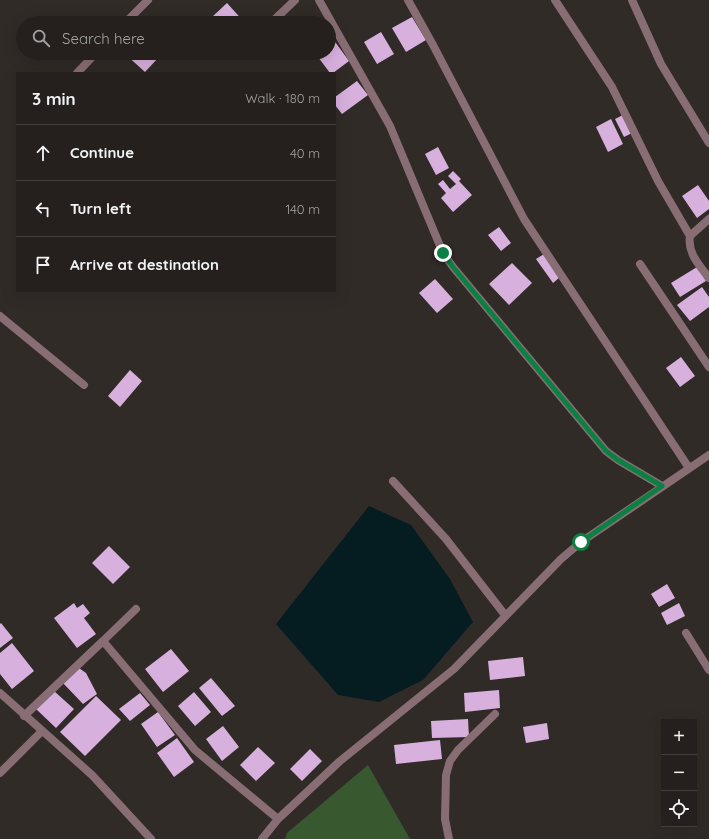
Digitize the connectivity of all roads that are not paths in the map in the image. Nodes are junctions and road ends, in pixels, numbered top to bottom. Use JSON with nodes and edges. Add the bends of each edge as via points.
{"nodes":[{"id":1,"x":148,"y":0,"type":"edge"},
{"id":2,"x":295,"y":0,"type":"edge"},
{"id":3,"x":319,"y":0,"type":"edge"},
{"id":4,"x":408,"y":0,"type":"edge"},
{"id":5,"x":555,"y":0,"type":"edge"},
{"id":6,"x":632,"y":0,"type":"edge"},
{"id":7,"x":132,"y":16,"type":"edge"},
{"id":8,"x":278,"y":16,"type":"edge"},
{"id":9,"x":328,"y":16,"type":"edge"},
{"id":10,"x":336,"y":30,"type":"edge"},
{"id":11,"x":89,"y":60,"type":"edge"},
{"id":12,"x":78,"y":72,"type":"edge"},
{"id":13,"x":709,"y":143,"type":"edge"},
{"id":14,"x":709,"y":219,"type":"edge"},
{"id":15,"x":690,"y":236,"type":"junction"},
{"id":16,"x":640,"y":264,"type":"dead end"},
{"id":17,"x":709,"y":278,"type":"edge"},
{"id":18,"x":0,"y":314,"type":"edge"},
{"id":19,"x":709,"y":367,"type":"edge"},
{"id":20,"x":84,"y":385,"type":"dead end"},
{"id":21,"x":709,"y":455,"type":"edge"},
{"id":22,"x":689,"y":468,"type":"junction"},
{"id":23,"x":393,"y":481,"type":"dead end"},
{"id":24,"x":662,"y":486,"type":"junction"},
{"id":25,"x":136,"y":609,"type":"dead end"},
{"id":26,"x":505,"y":615,"type":"junction"},
{"id":27,"x":686,"y":633,"type":"dead end"},
{"id":28,"x":103,"y":641,"type":"junction"},
{"id":29,"x":709,"y":670,"type":"edge"},
{"id":30,"x":0,"y":693,"type":"edge"},
{"id":31,"x":495,"y":714,"type":"dead end"},
{"id":32,"x":24,"y":716,"type":"junction"},
{"id":33,"x":42,"y":731,"type":"junction"},
{"id":34,"x":0,"y":773,"type":"edge"},
{"id":35,"x":278,"y":819,"type":"junction"},
{"id":36,"x":151,"y":839,"type":"edge"},
{"id":37,"x":262,"y":839,"type":"edge"},
{"id":38,"x":449,"y":839,"type":"edge"}],
"edges":[{"from":1,"to":7,"type":"street"},
{"from":2,"to":8,"type":"street"},
{"from":3,"to":9,"type":"street"},
{"from":4,"to":22,"type":"street","via":[[524,219]]},
{"from":5,"to":15,"type":"street","via":[[612,87],[658,181]]},
{"from":6,"to":13,"type":"street","via":[[661,64]]},
{"from":10,"to":24,"type":"street","via":[[390,126],[443,253],[453,267],[606,451]]},
{"from":11,"to":12,"type":"street"},
{"from":14,"to":15,"type":"street"},
{"from":15,"to":17,"type":"street","via":[[689,244],[693,255]]},
{"from":16,"to":19,"type":"street"},
{"from":18,"to":20,"type":"street"},
{"from":21,"to":22,"type":"street"},
{"from":22,"to":24,"type":"street"},
{"from":23,"to":26,"type":"street","via":[[446,538]]},
{"from":24,"to":26,"type":"street","via":[[581,542],[545,573]]},
{"from":25,"to":28,"type":"street"},
{"from":26,"to":35,"type":"street","via":[[454,669],[340,761]]},
{"from":27,"to":29,"type":"street"},
{"from":28,"to":32,"type":"street"},
{"from":28,"to":35,"type":"street","via":[[195,750]]},
{"from":30,"to":32,"type":"street"},
{"from":31,"to":38,"type":"street","via":[[450,761],[446,774],[445,819]]},
{"from":32,"to":33,"type":"street"},
{"from":33,"to":34,"type":"street"},
{"from":33,"to":36,"type":"street","via":[[92,775]]},
{"from":35,"to":37,"type":"street"}]}
